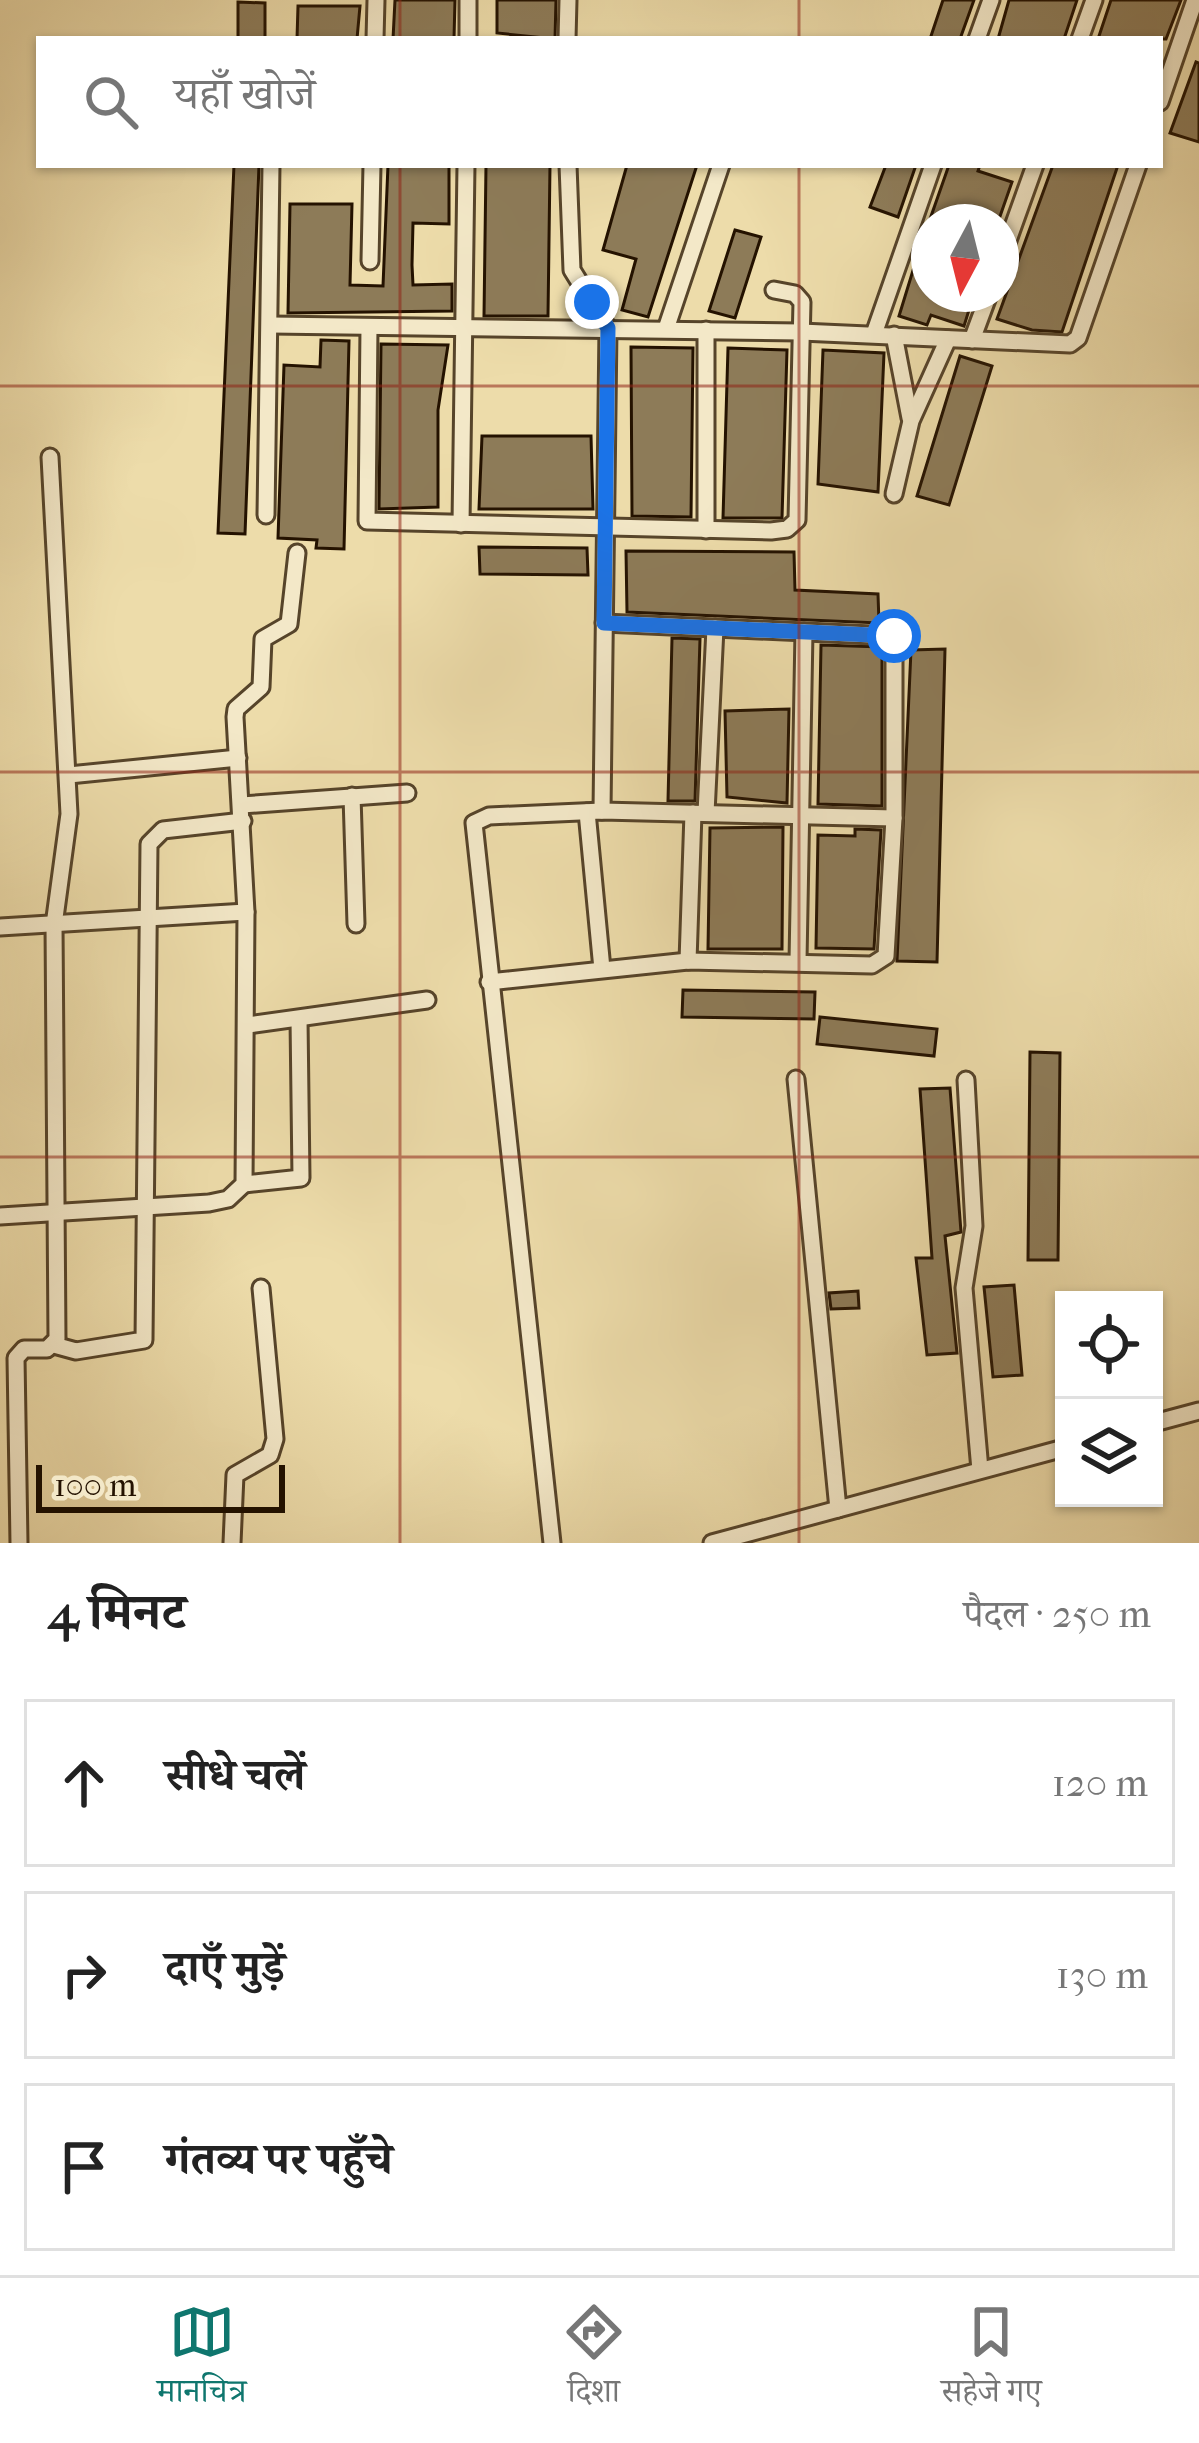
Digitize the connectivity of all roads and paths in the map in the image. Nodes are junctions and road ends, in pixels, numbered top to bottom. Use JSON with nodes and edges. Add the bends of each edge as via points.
{"nodes":[{"id":1,"x":376,"y":0,"type":"edge"},
{"id":2,"x":468,"y":0,"type":"edge"},
{"id":3,"x":568,"y":0,"type":"edge"},
{"id":4,"x":991,"y":0,"type":"edge"},
{"id":5,"x":1094,"y":0,"type":"edge"},
{"id":6,"x":1196,"y":0,"type":"edge"},
{"id":7,"x":374,"y":36,"type":"edge"},
{"id":8,"x":467,"y":36,"type":"edge"},
{"id":9,"x":567,"y":36,"type":"edge"},
{"id":10,"x":978,"y":36,"type":"edge"},
{"id":11,"x":1081,"y":36,"type":"edge"},
{"id":12,"x":1163,"y":94,"type":"edge"},
{"id":13,"x":271,"y":168,"type":"edge"},
{"id":14,"x":372,"y":168,"type":"edge"},
{"id":15,"x":466,"y":168,"type":"edge"},
{"id":16,"x":568,"y":168,"type":"edge"},
{"id":17,"x":720,"y":168,"type":"edge"},
{"id":18,"x":932,"y":168,"type":"edge"},
{"id":19,"x":1034,"y":168,"type":"edge"},
{"id":20,"x":1137,"y":168,"type":"edge"},
{"id":21,"x":1019,"y":210,"type":"edge"},
{"id":22,"x":370,"y":260,"type":"dead end"},
{"id":23,"x":774,"y":290,"type":"dead end"},
{"id":24,"x":983,"y":312,"type":"edge"},
{"id":25,"x":271,"y":326,"type":"junction"},
{"id":26,"x":463,"y":326,"type":"junction"},
{"id":27,"x":369,"y":327,"type":"junction"},
{"id":28,"x":608,"y":328,"type":"junction"},
{"id":29,"x":666,"y":329,"type":"junction"},
{"id":30,"x":706,"y":330,"type":"junction"},
{"id":31,"x":801,"y":332,"type":"junction"},
{"id":32,"x":874,"y":334,"type":"junction"},
{"id":33,"x":894,"y":335,"type":"junction"},
{"id":34,"x":947,"y":339,"type":"junction"},
{"id":35,"x":973,"y":340,"type":"junction"},
{"id":36,"x":910,"y":421,"type":"junction"},
{"id":37,"x":50,"y":457,"type":"dead end"},
{"id":38,"x":894,"y":494,"type":"dead end"},
{"id":39,"x":266,"y":515,"type":"dead end"},
{"id":40,"x":461,"y":524,"type":"junction"},
{"id":41,"x":606,"y":526,"type":"junction"},
{"id":42,"x":706,"y":530,"type":"junction"},
{"id":43,"x":297,"y":553,"type":"dead end"},
{"id":44,"x":604,"y":623,"type":"junction"},
{"id":45,"x":715,"y":628,"type":"junction"},
{"id":46,"x":804,"y":632,"type":"junction"},
{"id":47,"x":238,"y":758,"type":"junction"},
{"id":48,"x":68,"y":775,"type":"junction"},
{"id":49,"x":406,"y":793,"type":"dead end"},
{"id":50,"x":352,"y":796,"type":"junction"},
{"id":51,"x":594,"y":811,"type":"junction"},
{"id":52,"x":243,"y":813,"type":"junction"},
{"id":53,"x":700,"y":813,"type":"junction"},
{"id":54,"x":799,"y":817,"type":"junction"},
{"id":55,"x":894,"y":818,"type":"junction"},
{"id":56,"x":245,"y":912,"type":"junction"},
{"id":57,"x":149,"y":920,"type":"junction"},
{"id":58,"x":356,"y":924,"type":"dead end"},
{"id":59,"x":54,"y":925,"type":"junction"},
{"id":60,"x":0,"y":927,"type":"edge"},
{"id":61,"x":688,"y":961,"type":"junction"},
{"id":62,"x":798,"y":962,"type":"junction"},
{"id":63,"x":602,"y":969,"type":"junction"},
{"id":64,"x":489,"y":982,"type":"junction"},
{"id":65,"x":427,"y":1000,"type":"dead end"},
{"id":66,"x":299,"y":1018,"type":"junction"},
{"id":67,"x":248,"y":1025,"type":"junction"},
{"id":68,"x":796,"y":1079,"type":"dead end"},
{"id":69,"x":966,"y":1080,"type":"dead end"},
{"id":70,"x":244,"y":1184,"type":"junction"},
{"id":71,"x":149,"y":1204,"type":"junction"},
{"id":72,"x":54,"y":1210,"type":"junction"},
{"id":73,"x":0,"y":1216,"type":"edge"},
{"id":74,"x":261,"y":1288,"type":"dead end"},
{"id":75,"x":54,"y":1346,"type":"junction"},
{"id":76,"x":8,"y":1378,"type":"edge"},
{"id":77,"x":1199,"y":1411,"type":"edge"},
{"id":78,"x":1163,"y":1421,"type":"edge"},
{"id":79,"x":1055,"y":1450,"type":"edge"},
{"id":80,"x":980,"y":1470,"type":"junction"},
{"id":81,"x":8,"y":1474,"type":"edge"},
{"id":82,"x":838,"y":1509,"type":"junction"},
{"id":83,"x":19,"y":1543,"type":"edge"},
{"id":84,"x":232,"y":1543,"type":"edge"},
{"id":85,"x":552,"y":1543,"type":"edge"},
{"id":86,"x":712,"y":1543,"type":"edge"}],
"edges":[{"from":1,"to":7,"type":"street"},
{"from":2,"to":8,"type":"street"},
{"from":3,"to":9,"type":"street"},
{"from":4,"to":10,"type":"street"},
{"from":5,"to":11,"type":"street"},
{"from":6,"to":12,"type":"street"},
{"from":13,"to":25,"type":"street"},
{"from":14,"to":22,"type":"street"},
{"from":15,"to":26,"type":"street"},
{"from":16,"to":28,"type":"street","via":[[572,270]]},
{"from":17,"to":29,"type":"street"},
{"from":18,"to":32,"type":"street"},
{"from":19,"to":21,"type":"street"},
{"from":20,"to":35,"type":"street","via":[[1078,338],[1060,345]]},
{"from":23,"to":31,"type":"street","via":[[801,298]]},
{"from":24,"to":35,"type":"street"},
{"from":25,"to":27,"type":"street"},
{"from":25,"to":39,"type":"street"},
{"from":26,"to":27,"type":"street"},
{"from":26,"to":28,"type":"street"},
{"from":26,"to":40,"type":"street"},
{"from":27,"to":40,"type":"street","via":[[367,521]]},
{"from":28,"to":29,"type":"street"},
{"from":28,"to":41,"type":"street"},
{"from":29,"to":30,"type":"street"},
{"from":30,"to":31,"type":"street"},
{"from":30,"to":42,"type":"street"},
{"from":31,"to":32,"type":"street"},
{"from":31,"to":42,"type":"street","via":[[796,520],[787,530]]},
{"from":32,"to":33,"type":"street"},
{"from":33,"to":34,"type":"street"},
{"from":33,"to":36,"type":"street"},
{"from":34,"to":35,"type":"street"},
{"from":34,"to":36,"type":"street"},
{"from":36,"to":38,"type":"street"},
{"from":37,"to":48,"type":"street"},
{"from":40,"to":41,"type":"street"},
{"from":41,"to":42,"type":"street"},
{"from":41,"to":44,"type":"street"},
{"from":43,"to":47,"type":"street","via":[[289,624],[263,639],[261,687],[236,709]]},
{"from":44,"to":45,"type":"street"},
{"from":44,"to":51,"type":"street"},
{"from":45,"to":46,"type":"street"},
{"from":45,"to":53,"type":"street"},
{"from":46,"to":54,"type":"street"},
{"from":46,"to":55,"type":"street","via":[[894,636]]},
{"from":47,"to":48,"type":"street"},
{"from":47,"to":52,"type":"street"},
{"from":48,"to":59,"type":"street","via":[[69,835]]},
{"from":49,"to":50,"type":"street"},
{"from":50,"to":52,"type":"street"},
{"from":50,"to":58,"type":"street"},
{"from":51,"to":53,"type":"street"},
{"from":51,"to":63,"type":"street"},
{"from":51,"to":64,"type":"street","via":[[474,823]]},
{"from":52,"to":56,"type":"street"},
{"from":52,"to":57,"type":"street","via":[[154,835]]},
{"from":53,"to":54,"type":"street"},
{"from":53,"to":61,"type":"street"},
{"from":54,"to":55,"type":"street"},
{"from":54,"to":62,"type":"street"},
{"from":55,"to":62,"type":"street","via":[[886,956],[872,965]]},
{"from":56,"to":57,"type":"street"},
{"from":56,"to":67,"type":"street"},
{"from":57,"to":59,"type":"street"},
{"from":57,"to":71,"type":"street"},
{"from":59,"to":60,"type":"street"},
{"from":59,"to":72,"type":"street"},
{"from":61,"to":62,"type":"street"},
{"from":61,"to":63,"type":"street"},
{"from":63,"to":64,"type":"street"},
{"from":64,"to":85,"type":"street"},
{"from":65,"to":66,"type":"street"},
{"from":66,"to":67,"type":"street"},
{"from":66,"to":70,"type":"street","via":[[302,1178]]},
{"from":67,"to":70,"type":"street"},
{"from":68,"to":82,"type":"street"},
{"from":69,"to":80,"type":"street","via":[[974,1226],[964,1288]]},
{"from":70,"to":71,"type":"street","via":[[209,1203]]},
{"from":71,"to":72,"type":"street"},
{"from":71,"to":75,"type":"street","via":[[144,1340],[76,1351]]},
{"from":72,"to":73,"type":"street"},
{"from":72,"to":75,"type":"street"},
{"from":74,"to":84,"type":"street","via":[[275,1439],[270,1455],[244,1466],[231,1485]]},
{"from":75,"to":76,"type":"street","via":[[19,1352]]},
{"from":76,"to":81,"type":"street"},
{"from":77,"to":78,"type":"street"},
{"from":79,"to":80,"type":"street"},
{"from":80,"to":82,"type":"street"},
{"from":81,"to":83,"type":"street"},
{"from":82,"to":86,"type":"street"}]}
